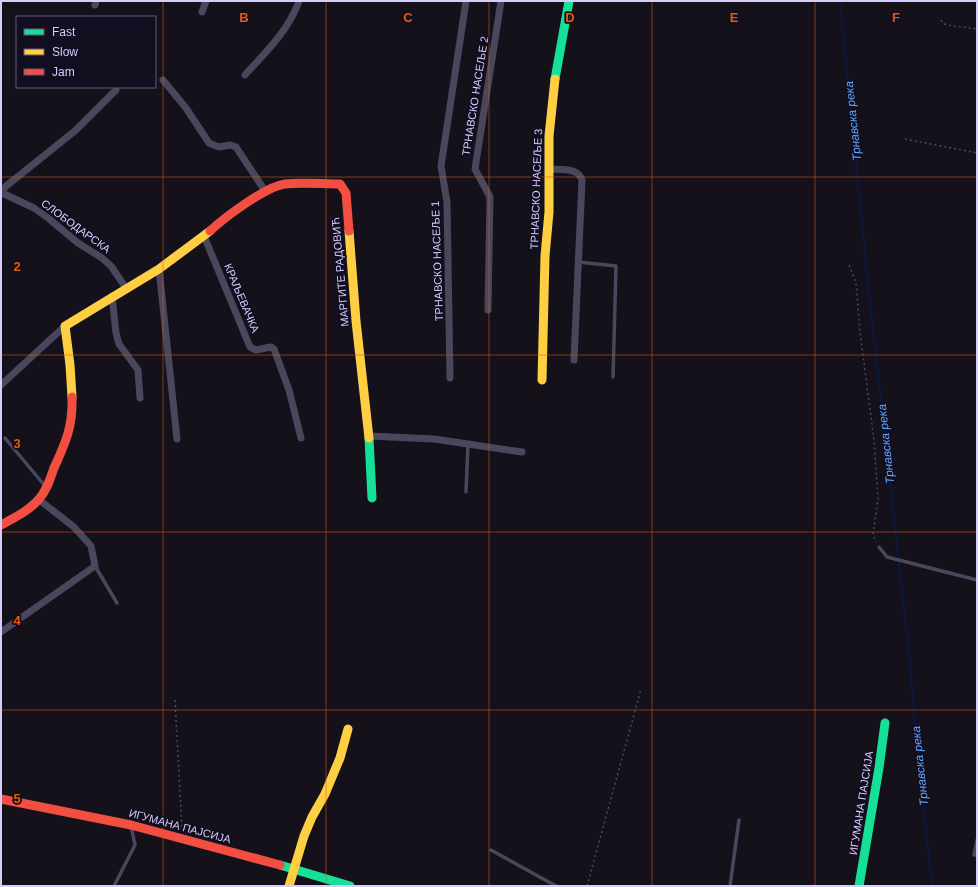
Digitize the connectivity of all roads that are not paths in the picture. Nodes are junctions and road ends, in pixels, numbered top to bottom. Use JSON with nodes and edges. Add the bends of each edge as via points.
{"nodes":[{"id":1,"x":206,"y":1,"type":"edge"},
{"id":2,"x":299,"y":1,"type":"edge"},
{"id":3,"x":466,"y":1,"type":"edge"},
{"id":4,"x":501,"y":1,"type":"edge"},
{"id":5,"x":569,"y":1,"type":"edge"},
{"id":6,"x":202,"y":12,"type":"dead end"},
{"id":7,"x":245,"y":75,"type":"dead end"},
{"id":8,"x":163,"y":80,"type":"dead end"},
{"id":9,"x":116,"y":90,"type":"dead end"},
{"id":10,"x":549,"y":170,"type":"junction"},
{"id":11,"x":265,"y":191,"type":"junction"},
{"id":12,"x":2,"y":193,"type":"edge"},
{"id":13,"x":204,"y":236,"type":"junction"},
{"id":14,"x":578,"y":262,"type":"junction"},
{"id":15,"x":159,"y":269,"type":"junction"},
{"id":16,"x":126,"y":288,"type":"junction"},
{"id":17,"x":112,"y":296,"type":"junction"},
{"id":18,"x":488,"y":310,"type":"dead end"},
{"id":19,"x":65,"y":326,"type":"junction"},
{"id":20,"x":574,"y":360,"type":"dead end"},
{"id":21,"x":613,"y":377,"type":"dead end"},
{"id":22,"x":450,"y":378,"type":"dead end"},
{"id":23,"x":542,"y":380,"type":"dead end"},
{"id":24,"x":1,"y":385,"type":"edge"},
{"id":25,"x":140,"y":398,"type":"dead end"},
{"id":26,"x":369,"y":436,"type":"junction"},
{"id":27,"x":5,"y":438,"type":"dead end"},
{"id":28,"x":301,"y":438,"type":"dead end"},
{"id":29,"x":177,"y":440,"type":"dead end"},
{"id":30,"x":468,"y":444,"type":"junction"},
{"id":31,"x":522,"y":452,"type":"dead end"},
{"id":32,"x":46,"y":487,"type":"junction"},
{"id":33,"x":466,"y":492,"type":"dead end"},
{"id":34,"x":372,"y":498,"type":"dead end"},
{"id":35,"x":38,"y":499,"type":"junction"},
{"id":36,"x":1,"y":525,"type":"edge"},
{"id":37,"x":879,"y":547,"type":"road end"},
{"id":38,"x":95,"y":566,"type":"junction"},
{"id":39,"x":977,"y":580,"type":"edge"},
{"id":40,"x":117,"y":603,"type":"dead end"},
{"id":41,"x":1,"y":632,"type":"edge"},
{"id":42,"x":885,"y":723,"type":"dead end"},
{"id":43,"x":348,"y":729,"type":"dead end"},
{"id":44,"x":1,"y":799,"type":"edge"},
{"id":45,"x":739,"y":820,"type":"dead end"},
{"id":46,"x":131,"y":825,"type":"junction"},
{"id":47,"x":977,"y":840,"type":"edge"},
{"id":48,"x":491,"y":850,"type":"dead end"},
{"id":49,"x":977,"y":856,"type":"edge"},
{"id":50,"x":294,"y":869,"type":"junction"},
{"id":51,"x":114,"y":886,"type":"edge"},
{"id":52,"x":289,"y":886,"type":"edge"},
{"id":53,"x":350,"y":886,"type":"edge"},
{"id":54,"x":556,"y":886,"type":"edge"},
{"id":55,"x":730,"y":886,"type":"edge"},
{"id":56,"x":859,"y":886,"type":"edge"}],
"edges":[{"from":1,"to":6,"type":"street"},
{"from":2,"to":7,"type":"street","via":[[294,14],[269,49]]},
{"from":3,"to":22,"type":"street","name":"ТРНАВСКО НАСЕЉЕ 1","via":[[441,166],[447,202]]},
{"from":4,"to":18,"type":"street","name":"ТРНАВСКО НАСЕЉЕ 2","via":[[475,169],[490,197]]},
{"from":5,"to":10,"type":"street","name":"ТРНАВСКО НАСЕЉЕ 3","via":[[556,67]]},
{"from":8,"to":11,"type":"street","via":[[186,108],[209,143],[219,147],[236,147]]},
{"from":9,"to":12,"type":"street","via":[[76,130],[5,186]]},
{"from":10,"to":14,"type":"street","via":[[576,171],[581,175]]},
{"from":10,"to":23,"type":"street","name":"ТРНАВСКО НАСЕЉЕ 3"},
{"from":11,"to":13,"type":"street","name":"МАРГИТЕ РАДОВИЋ"},
{"from":11,"to":26,"type":"street","name":"МАРГИТЕ РАДОВИЋ","via":[[284,184],[340,184],[346,193],[356,321]]},
{"from":12,"to":16,"type":"street","name":"СЛОБОДАРСКА","via":[[34,208],[78,243],[102,258],[111,266]]},
{"from":13,"to":15,"type":"street","name":"МАРГИТЕ РАДОВИЋ"},
{"from":13,"to":28,"type":"street","name":"КРАЉЕВАЧКА","via":[[250,347],[256,350],[271,347],[274,349],[290,390]]},
{"from":14,"to":20,"type":"street"},
{"from":14,"to":21,"type":"lane","via":[[616,266]]},
{"from":15,"to":16,"type":"street","name":"МАРГИТЕ РАДОВИЋ"},
{"from":15,"to":29,"type":"street"},
{"from":16,"to":17,"type":"street","name":"МАРГИТЕ РАДОВИЋ"},
{"from":17,"to":19,"type":"street","name":"МАРГИТЕ РАДОВИЋ"},
{"from":17,"to":25,"type":"street","via":[[119,344],[138,370]]},
{"from":19,"to":24,"type":"street"},
{"from":19,"to":32,"type":"street","via":[[71,366],[70,430]]},
{"from":26,"to":30,"type":"street","via":[[434,439]]},
{"from":26,"to":34,"type":"street","name":"МАРГИТЕ РАДОВИЋ"},
{"from":27,"to":32,"type":"lane"},
{"from":30,"to":31,"type":"street"},
{"from":30,"to":33,"type":"lane"},
{"from":32,"to":35,"type":"street"},
{"from":35,"to":36,"type":"street","via":[[18,516]]},
{"from":35,"to":38,"type":"street","via":[[74,527],[91,546]]},
{"from":37,"to":39,"type":"lane","via":[[887,557]]},
{"from":38,"to":40,"type":"lane"},
{"from":38,"to":41,"type":"street"},
{"from":42,"to":56,"type":"street","name":"ИГУМАНА ПАЈСИЈА"},
{"from":43,"to":50,"type":"street","via":[[340,758],[304,836]]},
{"from":44,"to":46,"type":"street","name":"ИГУМАНА ПАЈСИЈА"},
{"from":45,"to":55,"type":"lane"},
{"from":46,"to":50,"type":"street","name":"ИГУМАНА ПАЈСИЈА"},
{"from":46,"to":51,"type":"lane","via":[[135,845]]},
{"from":47,"to":49,"type":"lane","via":[[974,855]]},
{"from":48,"to":54,"type":"lane"},
{"from":50,"to":52,"type":"street"},
{"from":50,"to":53,"type":"street","name":"ИГУМАНА ПАЈСИЈА"}]}
